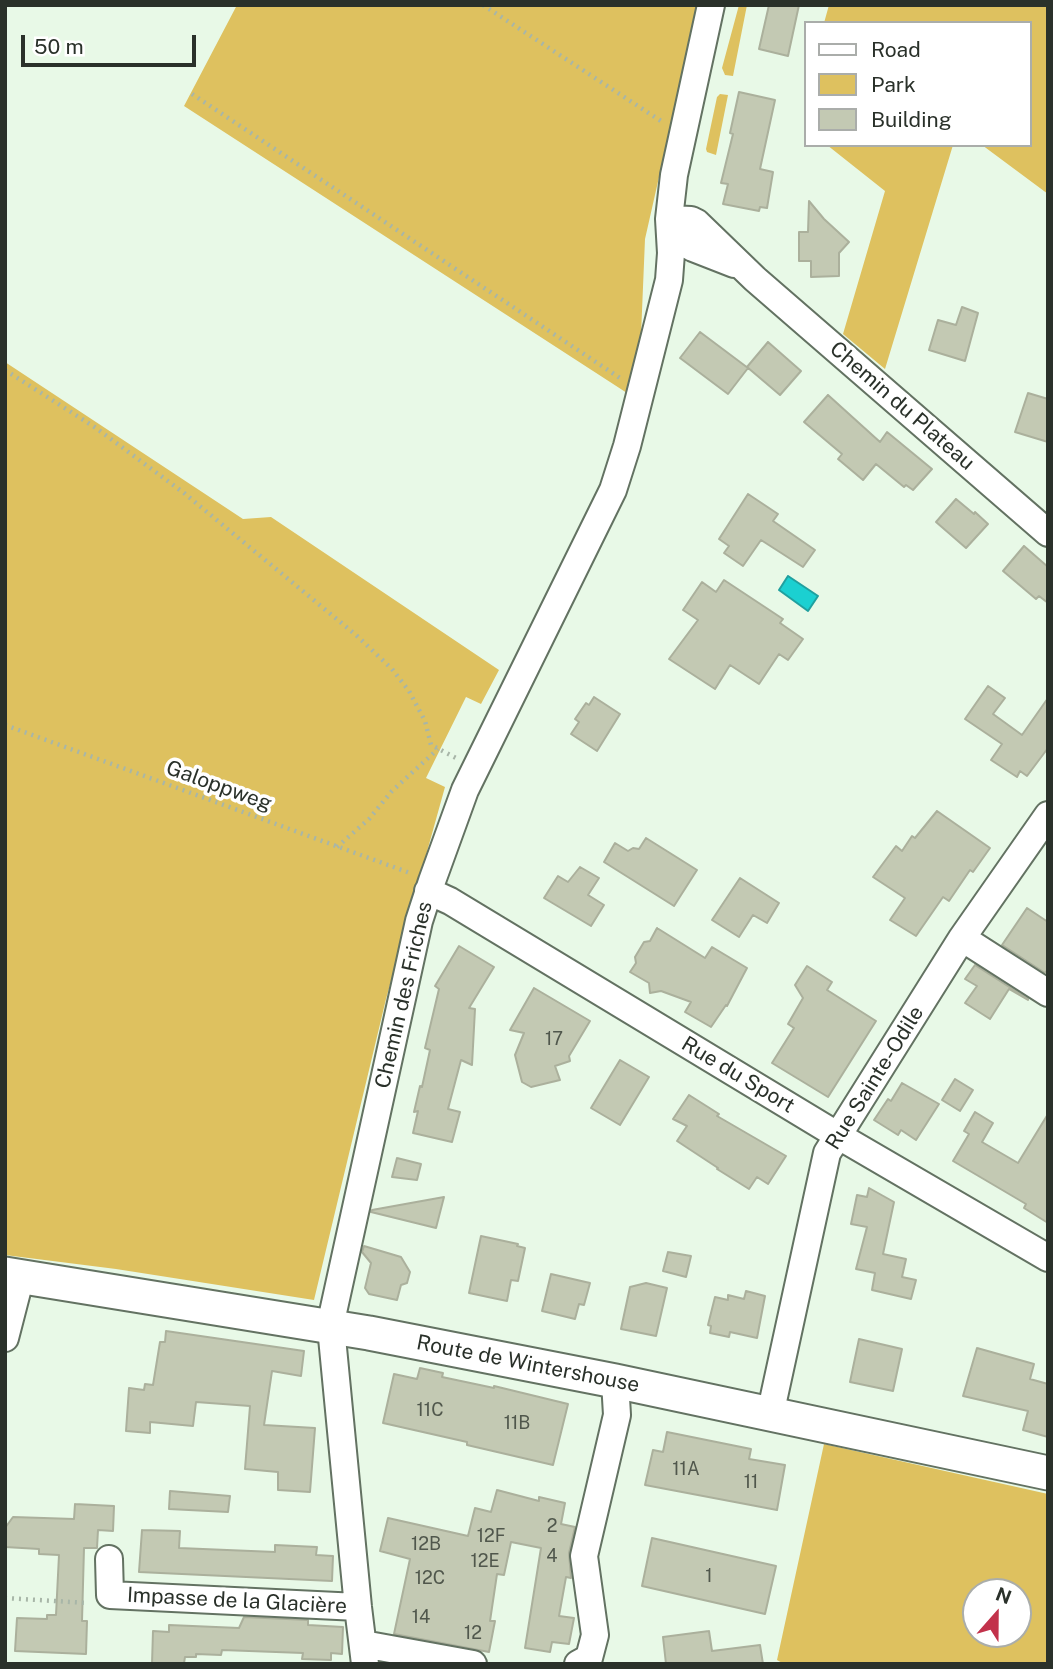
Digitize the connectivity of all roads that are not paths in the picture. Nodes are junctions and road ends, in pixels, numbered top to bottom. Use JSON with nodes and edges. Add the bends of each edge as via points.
{"nodes":[{"id":1,"x":711,"y":5,"type":"edge"},
{"id":2,"x":668,"y":219,"type":"junction"},
{"id":3,"x":1048,"y":533,"type":"edge"},
{"id":4,"x":1048,"y":815,"type":"edge"},
{"id":5,"x":425,"y":884,"type":"junction"},
{"id":6,"x":962,"y":939,"type":"junction"},
{"id":7,"x":1048,"y":993,"type":"edge"},
{"id":8,"x":837,"y":1135,"type":"junction"},
{"id":9,"x":1048,"y":1258,"type":"edge"},
{"id":10,"x":13,"y":1275,"type":"edge"},
{"id":11,"x":331,"y":1326,"type":"junction"},
{"id":12,"x":5,"y":1338,"type":"edge"},
{"id":13,"x":615,"y":1381,"type":"junction"},
{"id":14,"x":771,"y":1415,"type":"junction"},
{"id":15,"x":1048,"y":1474,"type":"edge"},
{"id":16,"x":109,"y":1559,"type":"dead end"},
{"id":17,"x":358,"y":1607,"type":"junction"},
{"id":18,"x":364,"y":1654,"type":"edge"},
{"id":19,"x":473,"y":1664,"type":"edge"},
{"id":20,"x":578,"y":1664,"type":"edge"}],
"edges":[{"from":1,"to":2,"type":"street","name":"Chemin des Friches"},
{"from":2,"to":3,"type":"street","name":"Chemin du Plateau","via":[[688,245],[736,264],[755,279]]},
{"from":2,"to":5,"type":"street","name":"Chemin des Friches","via":[[654,253],[645,375],[613,490],[475,768]]},
{"from":4,"to":6,"type":"street","name":"Rue Sainte-Odile"},
{"from":5,"to":8,"type":"street","name":"Rue du Sport"},
{"from":5,"to":11,"type":"street","name":"Chemin des Friches"},
{"from":6,"to":7,"type":"street"},
{"from":6,"to":8,"type":"street","name":"Rue Sainte-Odile"},
{"from":8,"to":9,"type":"street","name":"Rue du Sport"},
{"from":8,"to":14,"type":"street","name":"Rue Sainte-Odile","via":[[827,1153]]},
{"from":10,"to":11,"type":"street","name":"Route de Wintershouse"},
{"from":10,"to":12,"type":"street"},
{"from":11,"to":13,"type":"street","name":"Route de Wintershouse"},
{"from":11,"to":17,"type":"street","name":"Chemin des Friches"},
{"from":13,"to":14,"type":"street","name":"Route de Wintershouse"},
{"from":13,"to":20,"type":"street","via":[[617,1415],[584,1556],[595,1635],[589,1658]]},
{"from":14,"to":15,"type":"street","name":"Route de Wintershouse"},
{"from":16,"to":17,"type":"street","name":"Impasse de la Glacière","via":[[110,1595]]},
{"from":17,"to":18,"type":"street","name":"Chemin des Friches"},
{"from":18,"to":19,"type":"street"}]}
